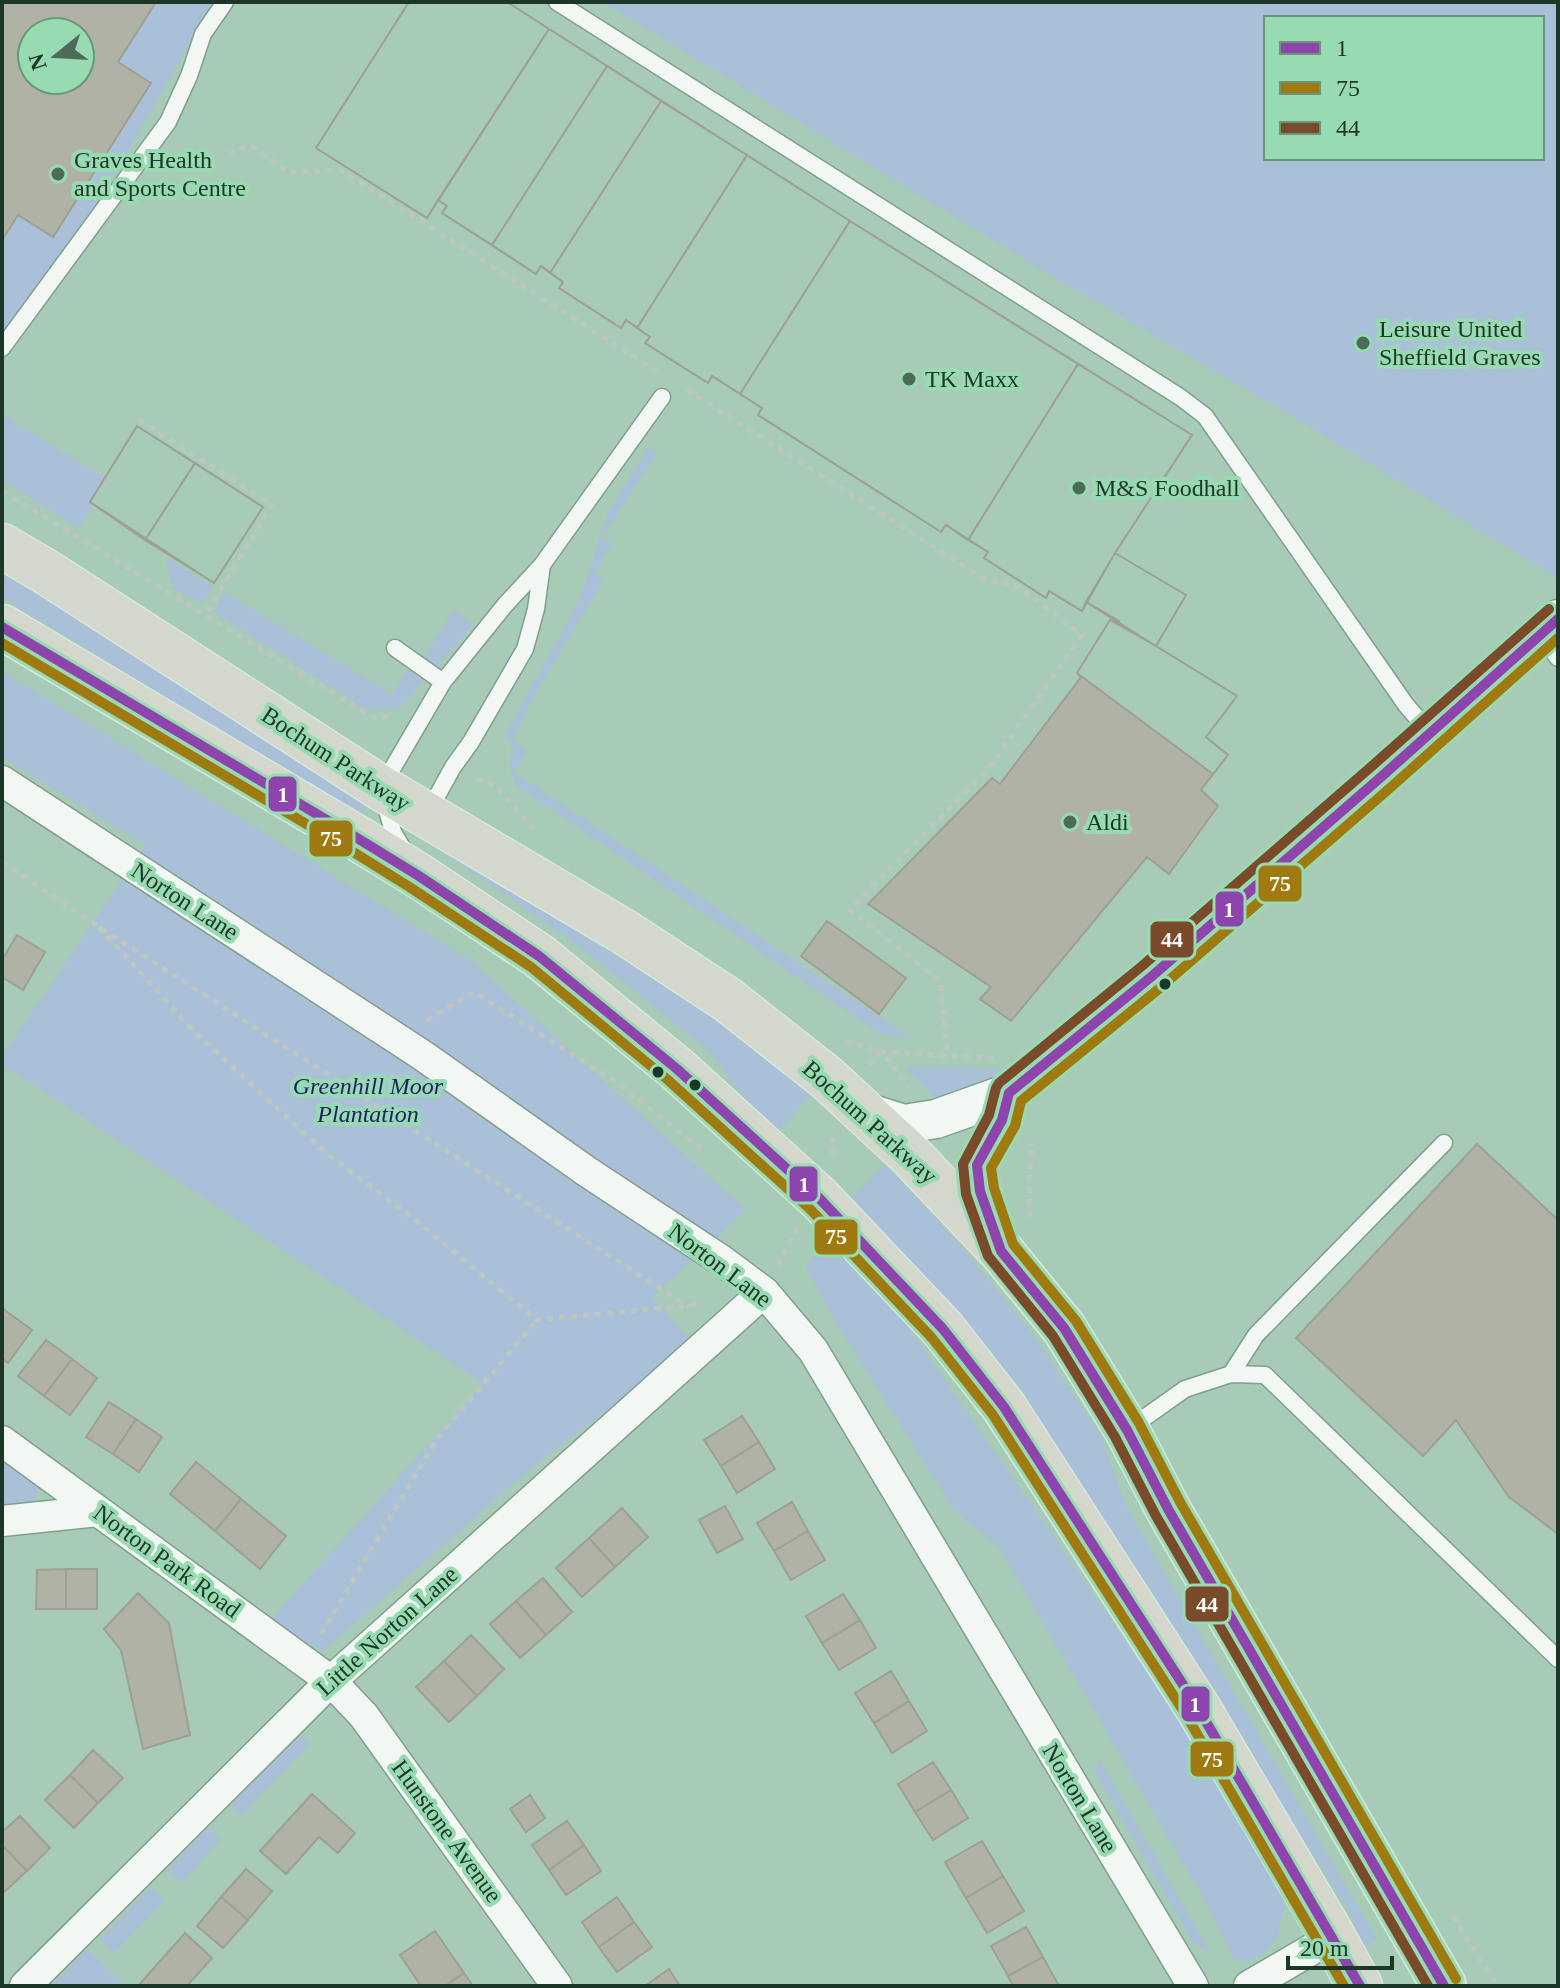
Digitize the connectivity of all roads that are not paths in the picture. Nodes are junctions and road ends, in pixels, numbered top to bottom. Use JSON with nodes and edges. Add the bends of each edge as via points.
{"nodes":[{"id":1,"x":225,"y":2,"type":"edge"},
{"id":2,"x":557,"y":2,"type":"edge"},
{"id":3,"x":2,"y":348,"type":"edge"},
{"id":4,"x":662,"y":397,"type":"dead end"},
{"id":5,"x":2,"y":546,"type":"edge"},
{"id":6,"x":542,"y":565,"type":"junction"},
{"id":7,"x":2,"y":627,"type":"edge"},
{"id":8,"x":1552,"y":638,"type":"edge"},
{"id":9,"x":395,"y":648,"type":"dead end"},
{"id":10,"x":443,"y":682,"type":"junction"},
{"id":11,"x":1431,"y":733,"type":"junction"},
{"id":12,"x":2,"y":781,"type":"edge"},
{"id":13,"x":381,"y":788,"type":"junction"},
{"id":14,"x":400,"y":828,"type":"junction"},
{"id":15,"x":1007,"y":1076,"type":"junction"},
{"id":16,"x":849,"y":1119,"type":"junction"},
{"id":17,"x":1444,"y":1143,"type":"dead end"},
{"id":18,"x":1001,"y":1251,"type":"junction"},
{"id":19,"x":764,"y":1292,"type":"junction"},
{"id":20,"x":1231,"y":1374,"type":"junction"},
{"id":21,"x":1127,"y":1430,"type":"junction"},
{"id":22,"x":2,"y":1441,"type":"edge"},
{"id":23,"x":98,"y":1511,"type":"junction"},
{"id":24,"x":2,"y":1521,"type":"edge"},
{"id":25,"x":1558,"y":1659,"type":"edge"},
{"id":26,"x":331,"y":1681,"type":"junction"},
{"id":27,"x":1333,"y":1937,"type":"junction"},
{"id":28,"x":25,"y":1986,"type":"edge"},
{"id":29,"x":557,"y":1986,"type":"edge"},
{"id":30,"x":1193,"y":1986,"type":"edge"},
{"id":31,"x":1249,"y":1986,"type":"edge"},
{"id":32,"x":1360,"y":1986,"type":"edge"},
{"id":33,"x":1444,"y":1986,"type":"edge"}],
"edges":[{"from":1,"to":3,"type":"lane","via":[[203,34],[168,122]]},
{"from":2,"to":11,"type":"lane","via":[[1205,416],[1406,705]]},
{"from":4,"to":6,"type":"lane"},
{"from":5,"to":13,"type":"highway","name":"Bochum Parkway"},
{"from":6,"to":10,"type":"lane"},
{"from":6,"to":14,"type":"lane","via":[[525,649],[471,742]]},
{"from":7,"to":14,"type":"highway","name":"Bochum Parkway"},
{"from":8,"to":11,"type":"street"},
{"from":9,"to":10,"type":"lane"},
{"from":10,"to":13,"type":"lane"},
{"from":11,"to":15,"type":"street","via":[[1151,977]]},
{"from":12,"to":19,"type":"street","name":"Norton Lane","via":[[396,1039]]},
{"from":13,"to":14,"type":"highway","name":"Bochum Parkway"},
{"from":14,"to":16,"type":"highway","name":"Bochum Parkway","via":[[626,933],[728,1000],[827,1078]]},
{"from":14,"to":27,"type":"highway","name":"Bochum Parkway","via":[[419,876],[539,956],[717,1104],[837,1216],[943,1329],[1061,1493],[1198,1708]]},
{"from":15,"to":16,"type":"street","via":[[936,1119],[904,1124]]},
{"from":15,"to":18,"type":"street","via":[[1002,1120],[977,1165],[980,1191]]},
{"from":16,"to":18,"type":"highway","name":"Bochum Parkway","via":[[918,1163]]},
{"from":17,"to":20,"type":"lane","via":[[1256,1335]]},
{"from":18,"to":21,"type":"highway","name":"Bochum Parkway","via":[[1064,1328]]},
{"from":19,"to":26,"type":"street","name":"Little Norton Lane"},
{"from":19,"to":30,"type":"street","name":"Norton Lane","via":[[813,1350]]},
{"from":20,"to":21,"type":"lane","via":[[1185,1389]]},
{"from":20,"to":25,"type":"lane","via":[[1265,1375]]},
{"from":21,"to":33,"type":"highway","name":"Bochum Parkway"},
{"from":22,"to":23,"type":"street","name":"Norton Park Road"},
{"from":23,"to":24,"type":"street"},
{"from":23,"to":26,"type":"street","name":"Norton Park Road"},
{"from":26,"to":28,"type":"street","name":"Little Norton Lane"},
{"from":26,"to":29,"type":"street","name":"Hunstone Avenue","via":[[364,1716]]},
{"from":27,"to":31,"type":"street"},
{"from":27,"to":32,"type":"highway","name":"Bochum Parkway"}]}
